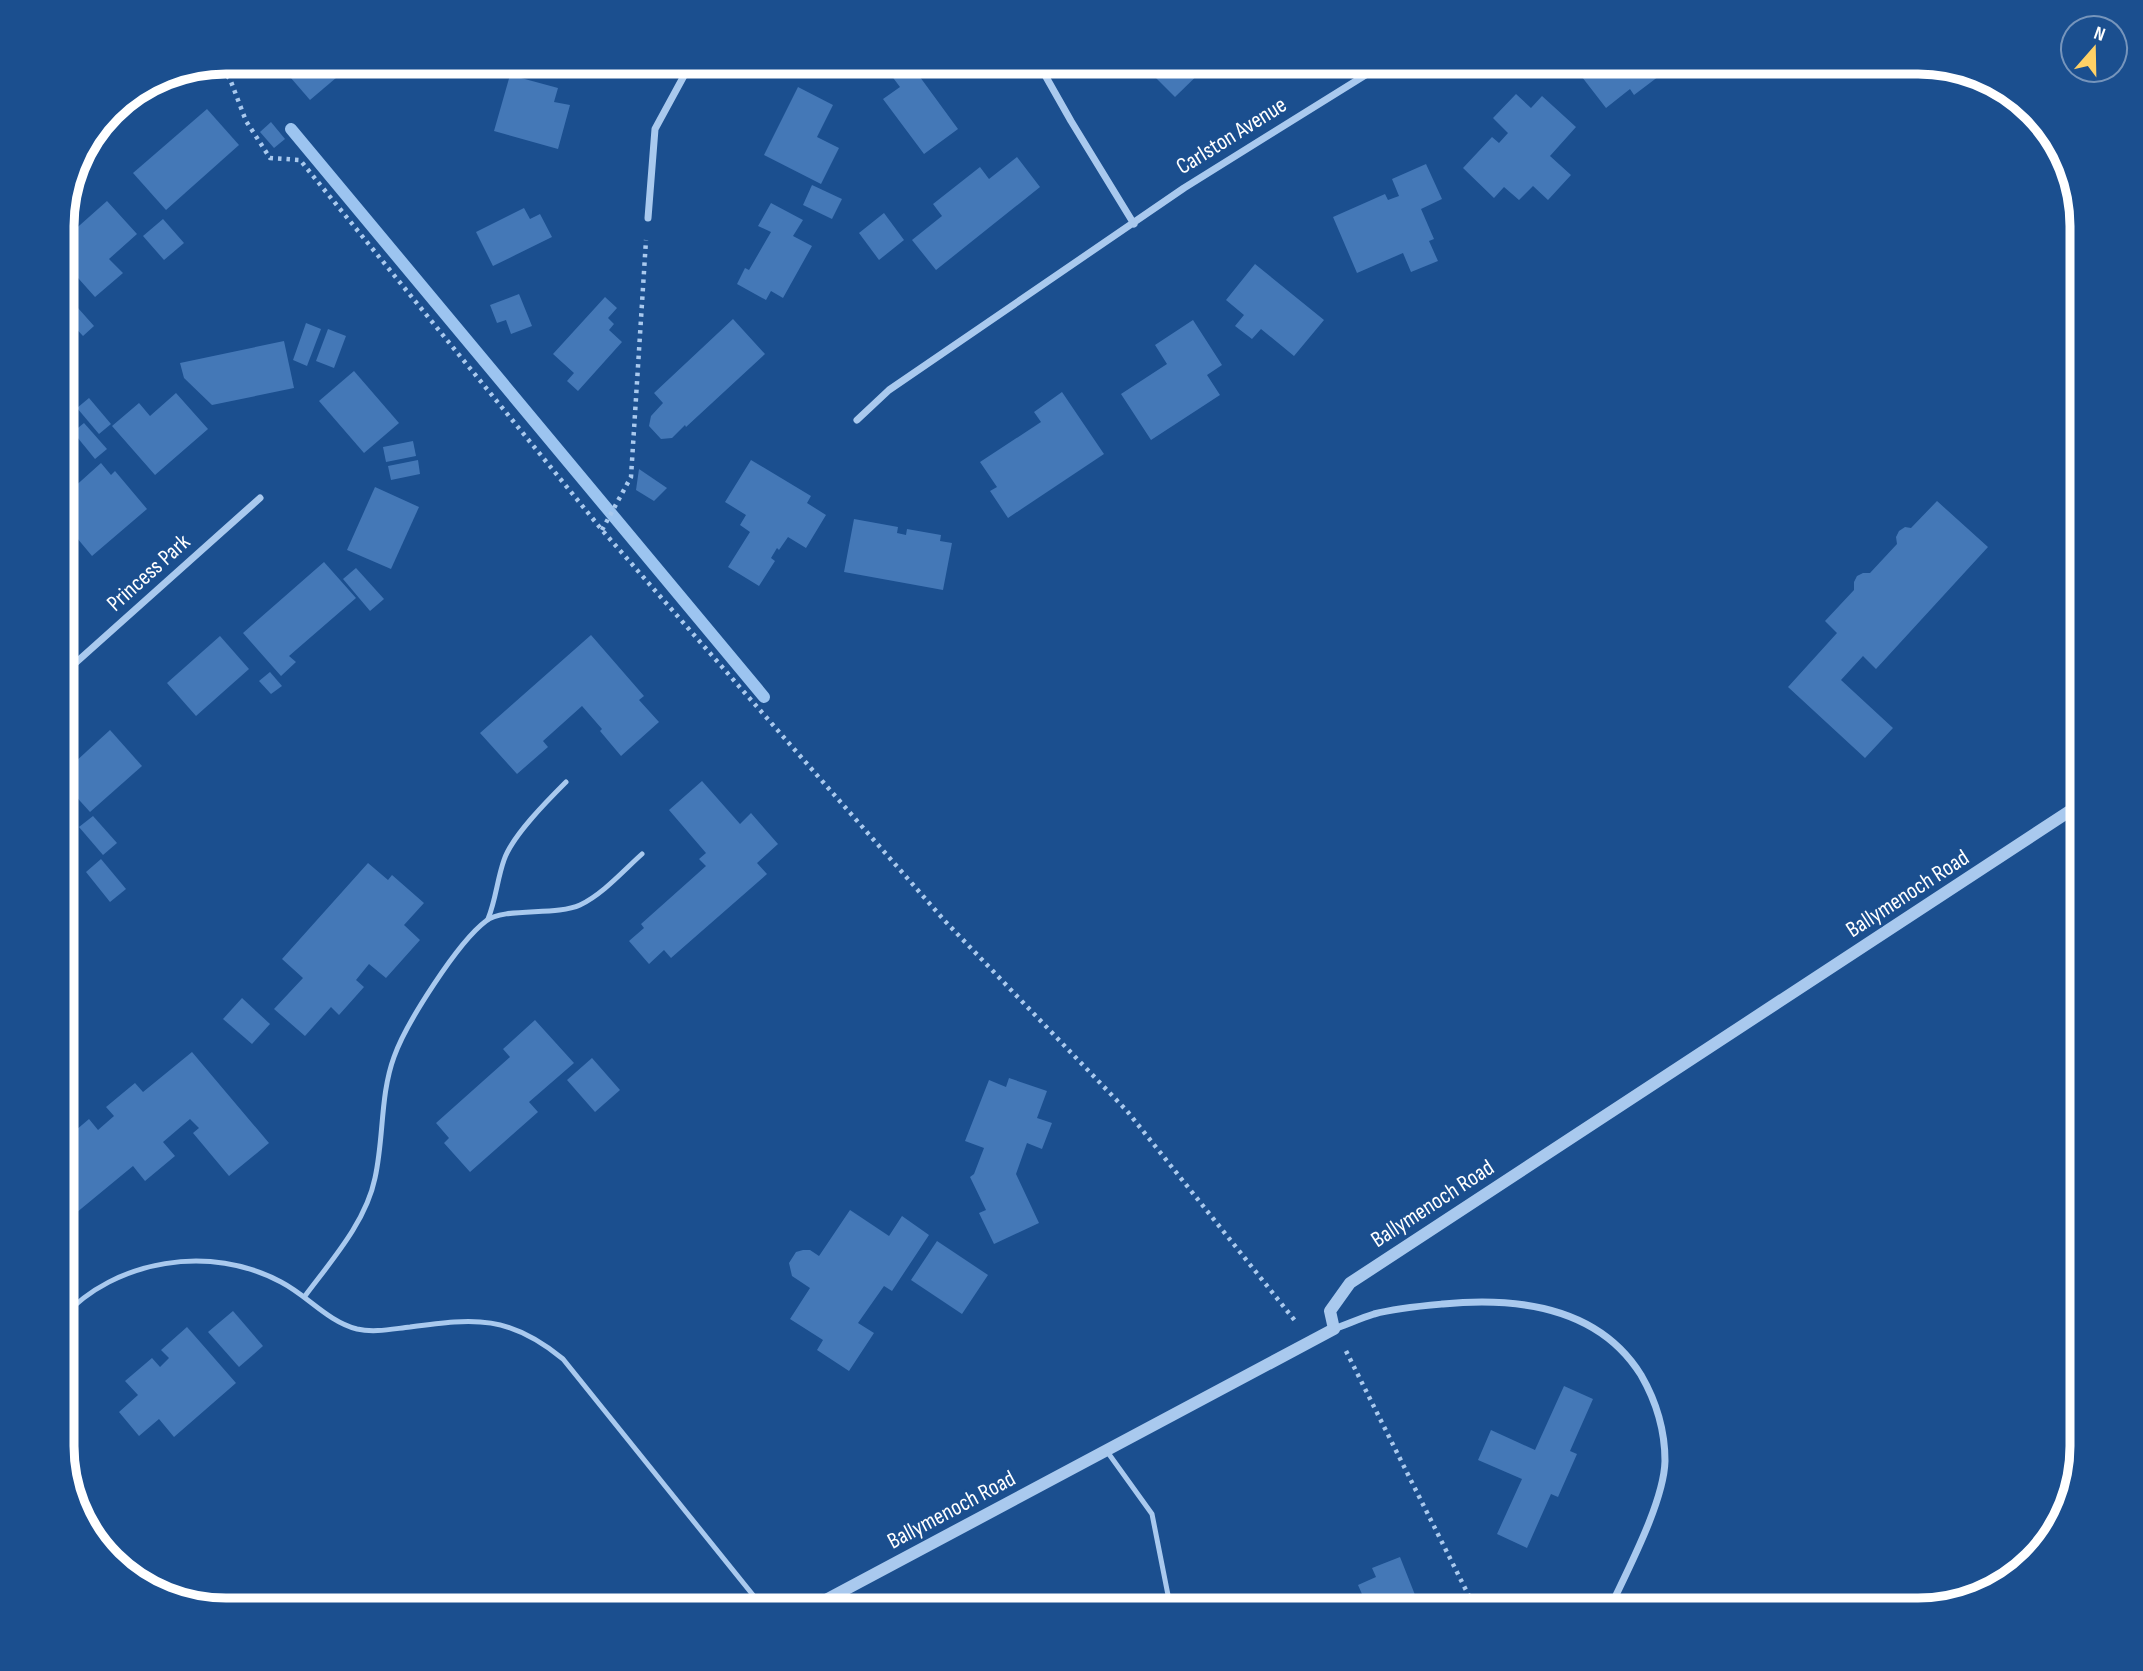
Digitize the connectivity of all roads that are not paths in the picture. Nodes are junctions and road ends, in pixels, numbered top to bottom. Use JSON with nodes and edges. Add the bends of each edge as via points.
{"nodes":[{"id":1,"x":685,"y":74,"type":"edge"},
{"id":2,"x":1044,"y":74,"type":"edge"},
{"id":3,"x":1367,"y":74,"type":"edge"},
{"id":4,"x":648,"y":218,"type":"road end"},
{"id":5,"x":1134,"y":223,"type":"junction"},
{"id":6,"x":857,"y":420,"type":"dead end"},
{"id":7,"x":260,"y":498,"type":"dead end"},
{"id":8,"x":74,"y":664,"type":"edge"},
{"id":9,"x":566,"y":782,"type":"dead end"},
{"id":10,"x":2070,"y":811,"type":"edge"},
{"id":11,"x":642,"y":855,"type":"dead end"},
{"id":12,"x":488,"y":919,"type":"junction"},
{"id":13,"x":305,"y":1296,"type":"junction"},
{"id":14,"x":74,"y":1307,"type":"edge"},
{"id":15,"x":1334,"y":1329,"type":"junction"},
{"id":16,"x":1106,"y":1450,"type":"junction"},
{"id":17,"x":755,"y":1598,"type":"edge"},
{"id":18,"x":829,"y":1598,"type":"edge"},
{"id":19,"x":1169,"y":1598,"type":"edge"},
{"id":20,"x":1614,"y":1598,"type":"edge"}],
"edges":[{"from":1,"to":4,"type":"street","via":[[655,129]]},
{"from":2,"to":5,"type":"street"},
{"from":3,"to":5,"type":"street","name":"Carlston Avenue"},
{"from":5,"to":6,"type":"street","name":"Carlston Avenue","via":[[899,382]]},
{"from":7,"to":8,"type":"street","name":"Princess Park"},
{"from":9,"to":12,"type":"lane","via":[[536,812],[504,857]]},
{"from":10,"to":15,"type":"street","name":"Ballymenoch Road","via":[[1350,1283],[1330,1311]]},
{"from":11,"to":12,"type":"lane","via":[[579,905]]},
{"from":12,"to":13,"type":"lane","via":[[463,945],[418,1009],[394,1057],[375,1179],[345,1241]]},
{"from":13,"to":14,"type":"lane","via":[[252,1269],[192,1261],[162,1263],[117,1278]]},
{"from":13,"to":17,"type":"lane","via":[[321,1312],[358,1329],[474,1320],[501,1324],[545,1344],[564,1359]]},
{"from":15,"to":16,"type":"street","name":"Ballymenoch Road"},
{"from":15,"to":20,"type":"street","via":[[1377,1314],[1476,1301],[1559,1311],[1617,1346],[1635,1366],[1658,1411],[1665,1463],[1652,1513]]},
{"from":16,"to":18,"type":"street","name":"Ballymenoch Road"},
{"from":16,"to":19,"type":"lane","via":[[1152,1514]]}]}
